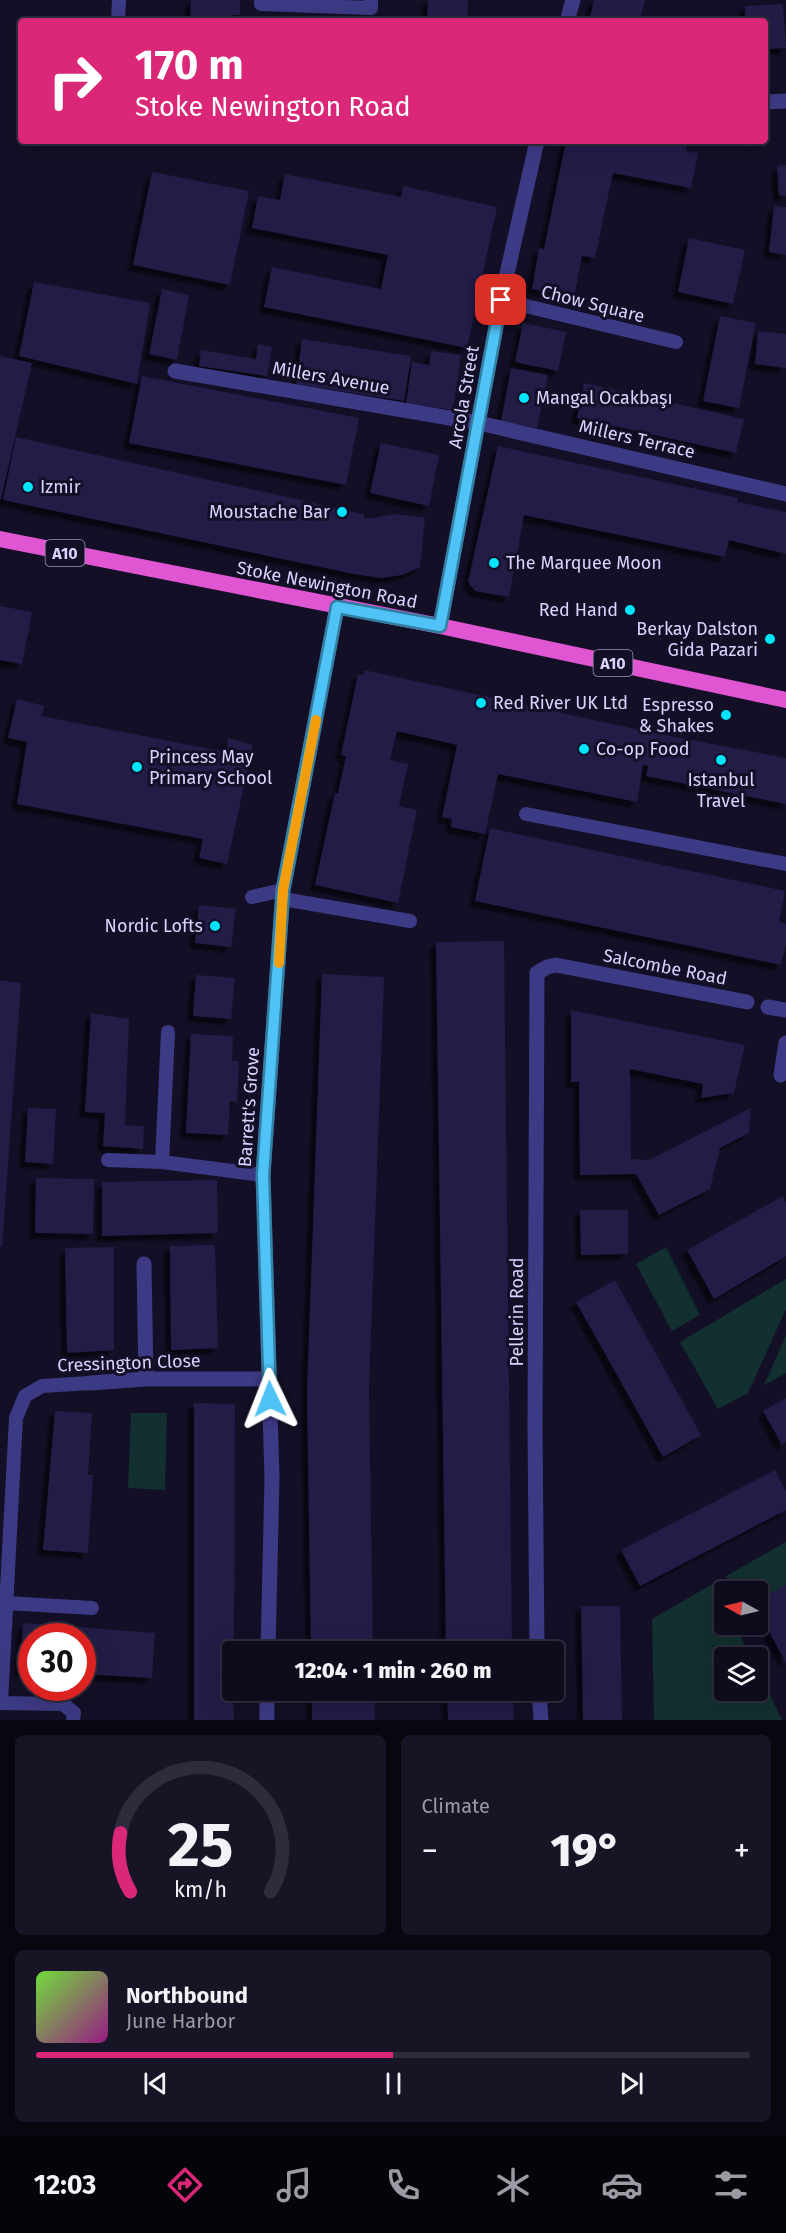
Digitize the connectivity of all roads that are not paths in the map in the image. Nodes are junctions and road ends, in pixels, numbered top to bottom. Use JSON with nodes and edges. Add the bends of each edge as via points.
{"nodes":[{"id":1,"x":119,"y":0,"type":"edge"},
{"id":2,"x":261,"y":0,"type":"edge"},
{"id":3,"x":371,"y":0,"type":"edge"},
{"id":4,"x":573,"y":0,"type":"edge"},
{"id":5,"x":118,"y":18,"type":"edge"},
{"id":6,"x":568,"y":18,"type":"edge"},
{"id":7,"x":786,"y":101,"type":"edge"},
{"id":8,"x":768,"y":102,"type":"edge"},
{"id":9,"x":536,"y":144,"type":"edge"},
{"id":10,"x":501,"y":300,"type":"junction"},
{"id":11,"x":676,"y":342,"type":"dead end"},
{"id":12,"x":176,"y":371,"type":"dead end"},
{"id":13,"x":479,"y":423,"type":"junction"},
{"id":14,"x":786,"y":494,"type":"edge"},
{"id":15,"x":0,"y":540,"type":"edge"},
{"id":16,"x":337,"y":607,"type":"junction"},
{"id":17,"x":440,"y":626,"type":"junction"},
{"id":18,"x":786,"y":700,"type":"edge"},
{"id":19,"x":526,"y":814,"type":"dead end"},
{"id":20,"x":786,"y":864,"type":"edge"},
{"id":21,"x":283,"y":895,"type":"junction"},
{"id":22,"x":252,"y":897,"type":"dead end"},
{"id":23,"x":410,"y":921,"type":"dead end"},
{"id":24,"x":537,"y":973,"type":"joint"},
{"id":25,"x":747,"y":1002,"type":"joint"},
{"id":26,"x":768,"y":1007,"type":"joint"},
{"id":27,"x":786,"y":1010,"type":"edge"},
{"id":28,"x":168,"y":1032,"type":"dead end"},
{"id":29,"x":786,"y":1043,"type":"edge"},
{"id":30,"x":781,"y":1075,"type":"dead end"},
{"id":31,"x":108,"y":1160,"type":"dead end"},
{"id":32,"x":162,"y":1162,"type":"junction"},
{"id":33,"x":263,"y":1175,"type":"junction"},
{"id":34,"x":144,"y":1264,"type":"dead end"},
{"id":35,"x":146,"y":1379,"type":"junction"},
{"id":36,"x":269,"y":1379,"type":"junction"},
{"id":37,"x":90,"y":1383,"type":"joint"},
{"id":38,"x":5,"y":1603,"type":"junction"},
{"id":39,"x":92,"y":1608,"type":"dead end"},
{"id":40,"x":268,"y":1641,"type":"edge"},
{"id":41,"x":537,"y":1641,"type":"edge"},
{"id":42,"x":267,"y":1701,"type":"edge"},
{"id":43,"x":540,"y":1701,"type":"edge"},
{"id":44,"x":73,"y":1720,"type":"edge"},
{"id":45,"x":267,"y":1720,"type":"edge"},
{"id":46,"x":541,"y":1720,"type":"edge"}],
"edges":[{"from":1,"to":5,"type":"lane"},
{"from":2,"to":3,"type":"lane","via":[[261,4],[371,8]]},
{"from":4,"to":6,"type":"street"},
{"from":7,"to":8,"type":"street"},
{"from":9,"to":10,"type":"street","name":"Arcola Street"},
{"from":10,"to":11,"type":"lane","name":"Chow Square"},
{"from":10,"to":13,"type":"street","name":"Arcola Street"},
{"from":12,"to":13,"type":"street","name":"Millers Avenue"},
{"from":13,"to":14,"type":"street","name":"Millers Terrace"},
{"from":13,"to":17,"type":"street","name":"Arcola Street"},
{"from":15,"to":16,"type":"highway","name":"Stoke Newington Road","number":"A10"},
{"from":16,"to":17,"type":"highway","name":"Stoke Newington Road","number":"A10"},
{"from":16,"to":21,"type":"street","name":"Barrett's Grove"},
{"from":17,"to":18,"type":"highway","name":"Stoke Newington Road","number":"A10"},
{"from":19,"to":20,"type":"lane"},
{"from":21,"to":22,"type":"lane"},
{"from":21,"to":23,"type":"lane"},
{"from":21,"to":33,"type":"street","name":"Barrett's Grove"},
{"from":24,"to":25,"type":"street","name":"Salcombe Road","via":[[556,965]]},
{"from":24,"to":41,"type":"street","name":"Pellerin Road"},
{"from":25,"to":26,"type":"lane","name":"Salcombe Road"},
{"from":26,"to":27,"type":"street","name":"Salcombe Road"},
{"from":28,"to":32,"type":"lane"},
{"from":29,"to":30,"type":"street"},
{"from":31,"to":32,"type":"lane"},
{"from":32,"to":33,"type":"lane"},
{"from":33,"to":36,"type":"street","name":"Barrett's Grove"},
{"from":34,"to":35,"type":"street"},
{"from":35,"to":36,"type":"street","name":"Cressington Close"},
{"from":35,"to":37,"type":"street","name":"Cressington Close"},
{"from":36,"to":40,"type":"street","name":"Barrett's Grove","via":[[272,1478]]},
{"from":37,"to":38,"type":"lane","name":"Cressington Close","via":[[42,1386],[25,1396],[16,1418]]},
{"from":38,"to":39,"type":"lane"},
{"from":38,"to":44,"type":"lane","name":"Cressington Close","via":[[1,1703],[63,1704],[74,1713]]},
{"from":42,"to":45,"type":"street"},
{"from":43,"to":46,"type":"street"}]}
